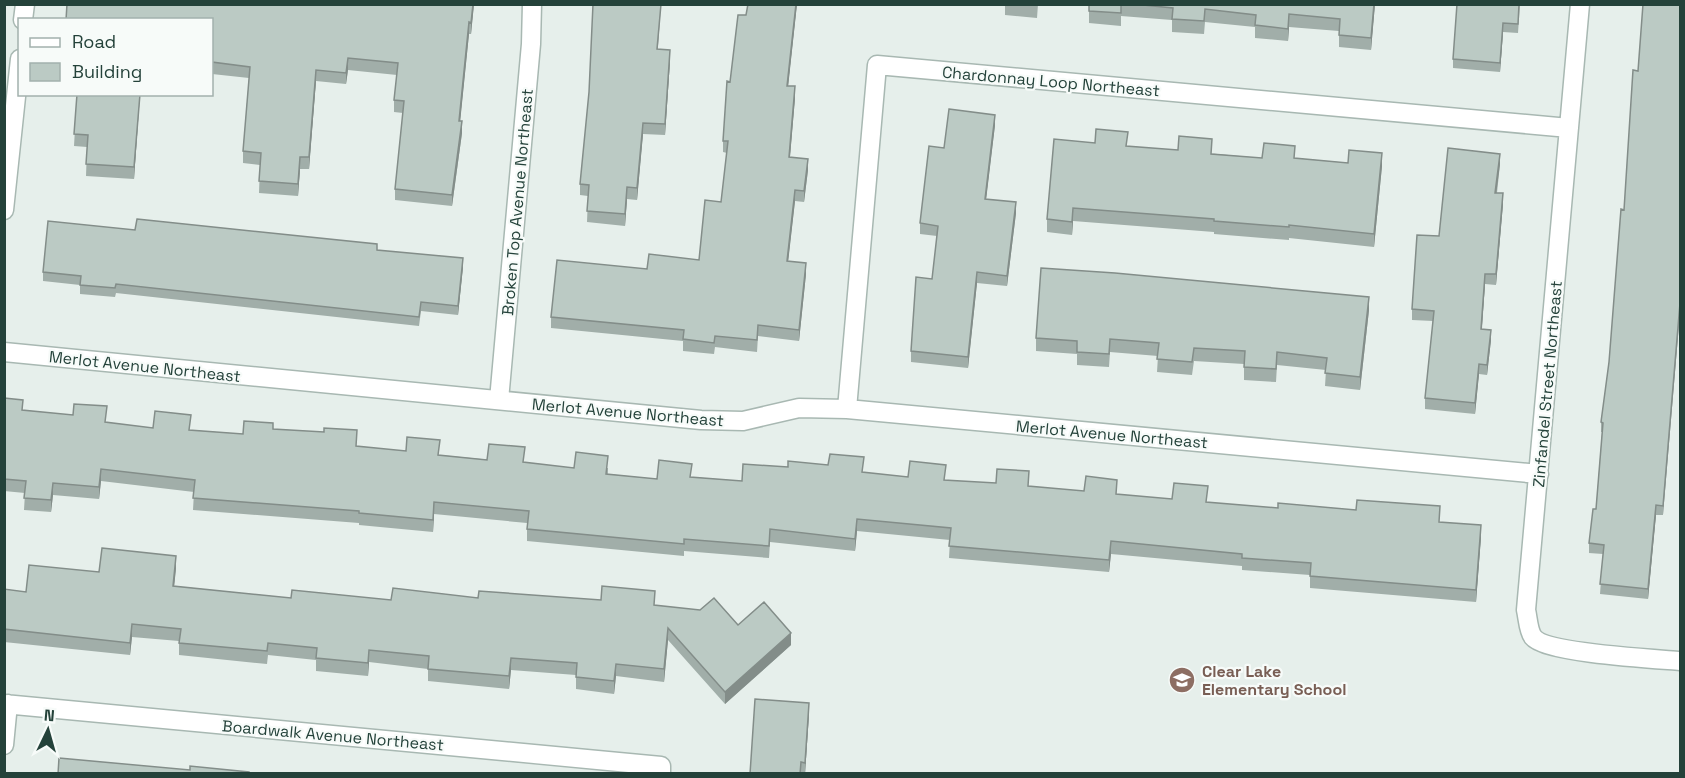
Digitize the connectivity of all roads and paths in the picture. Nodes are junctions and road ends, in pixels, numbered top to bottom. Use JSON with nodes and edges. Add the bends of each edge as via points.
{"nodes":[{"id":1,"x":532,"y":4,"type":"edge"},
{"id":2,"x":1580,"y":4,"type":"edge"},
{"id":3,"x":18,"y":78,"type":"edge"},
{"id":4,"x":1569,"y":128,"type":"junction"},
{"id":5,"x":4,"y":210,"type":"edge"},
{"id":6,"x":4,"y":352,"type":"edge"},
{"id":7,"x":499,"y":400,"type":"junction"},
{"id":8,"x":847,"y":409,"type":"junction"},
{"id":9,"x":1539,"y":474,"type":"junction"},
{"id":10,"x":1680,"y":661,"type":"edge"},
{"id":11,"x":6,"y":704,"type":"edge"},
{"id":12,"x":4,"y":746,"type":"edge"},
{"id":13,"x":661,"y":770,"type":"edge"}],
"edges":[{"from":1,"to":7,"type":"street","name":"Broken Top Avenue Northeast"},
{"from":2,"to":4,"type":"street","name":"Zinfandel Street Northeast"},
{"from":3,"to":5,"type":"street"},
{"from":4,"to":8,"type":"street","name":"Chardonnay Loop Northeast","via":[[877,65]]},
{"from":4,"to":9,"type":"street","name":"Zinfandel Street Northeast"},
{"from":6,"to":7,"type":"street","name":"Merlot Avenue Northeast"},
{"from":7,"to":8,"type":"street","name":"Merlot Avenue Northeast","via":[[701,420],[743,420],[799,408]]},
{"from":8,"to":9,"type":"street","name":"Merlot Avenue Northeast"},
{"from":9,"to":10,"type":"street","name":"Zinfandel Street Northeast","via":[[1526,610],[1534,638],[1569,650]]},
{"from":11,"to":12,"type":"street"},
{"from":11,"to":13,"type":"street","name":"Boardwalk Avenue Northeast"}]}
